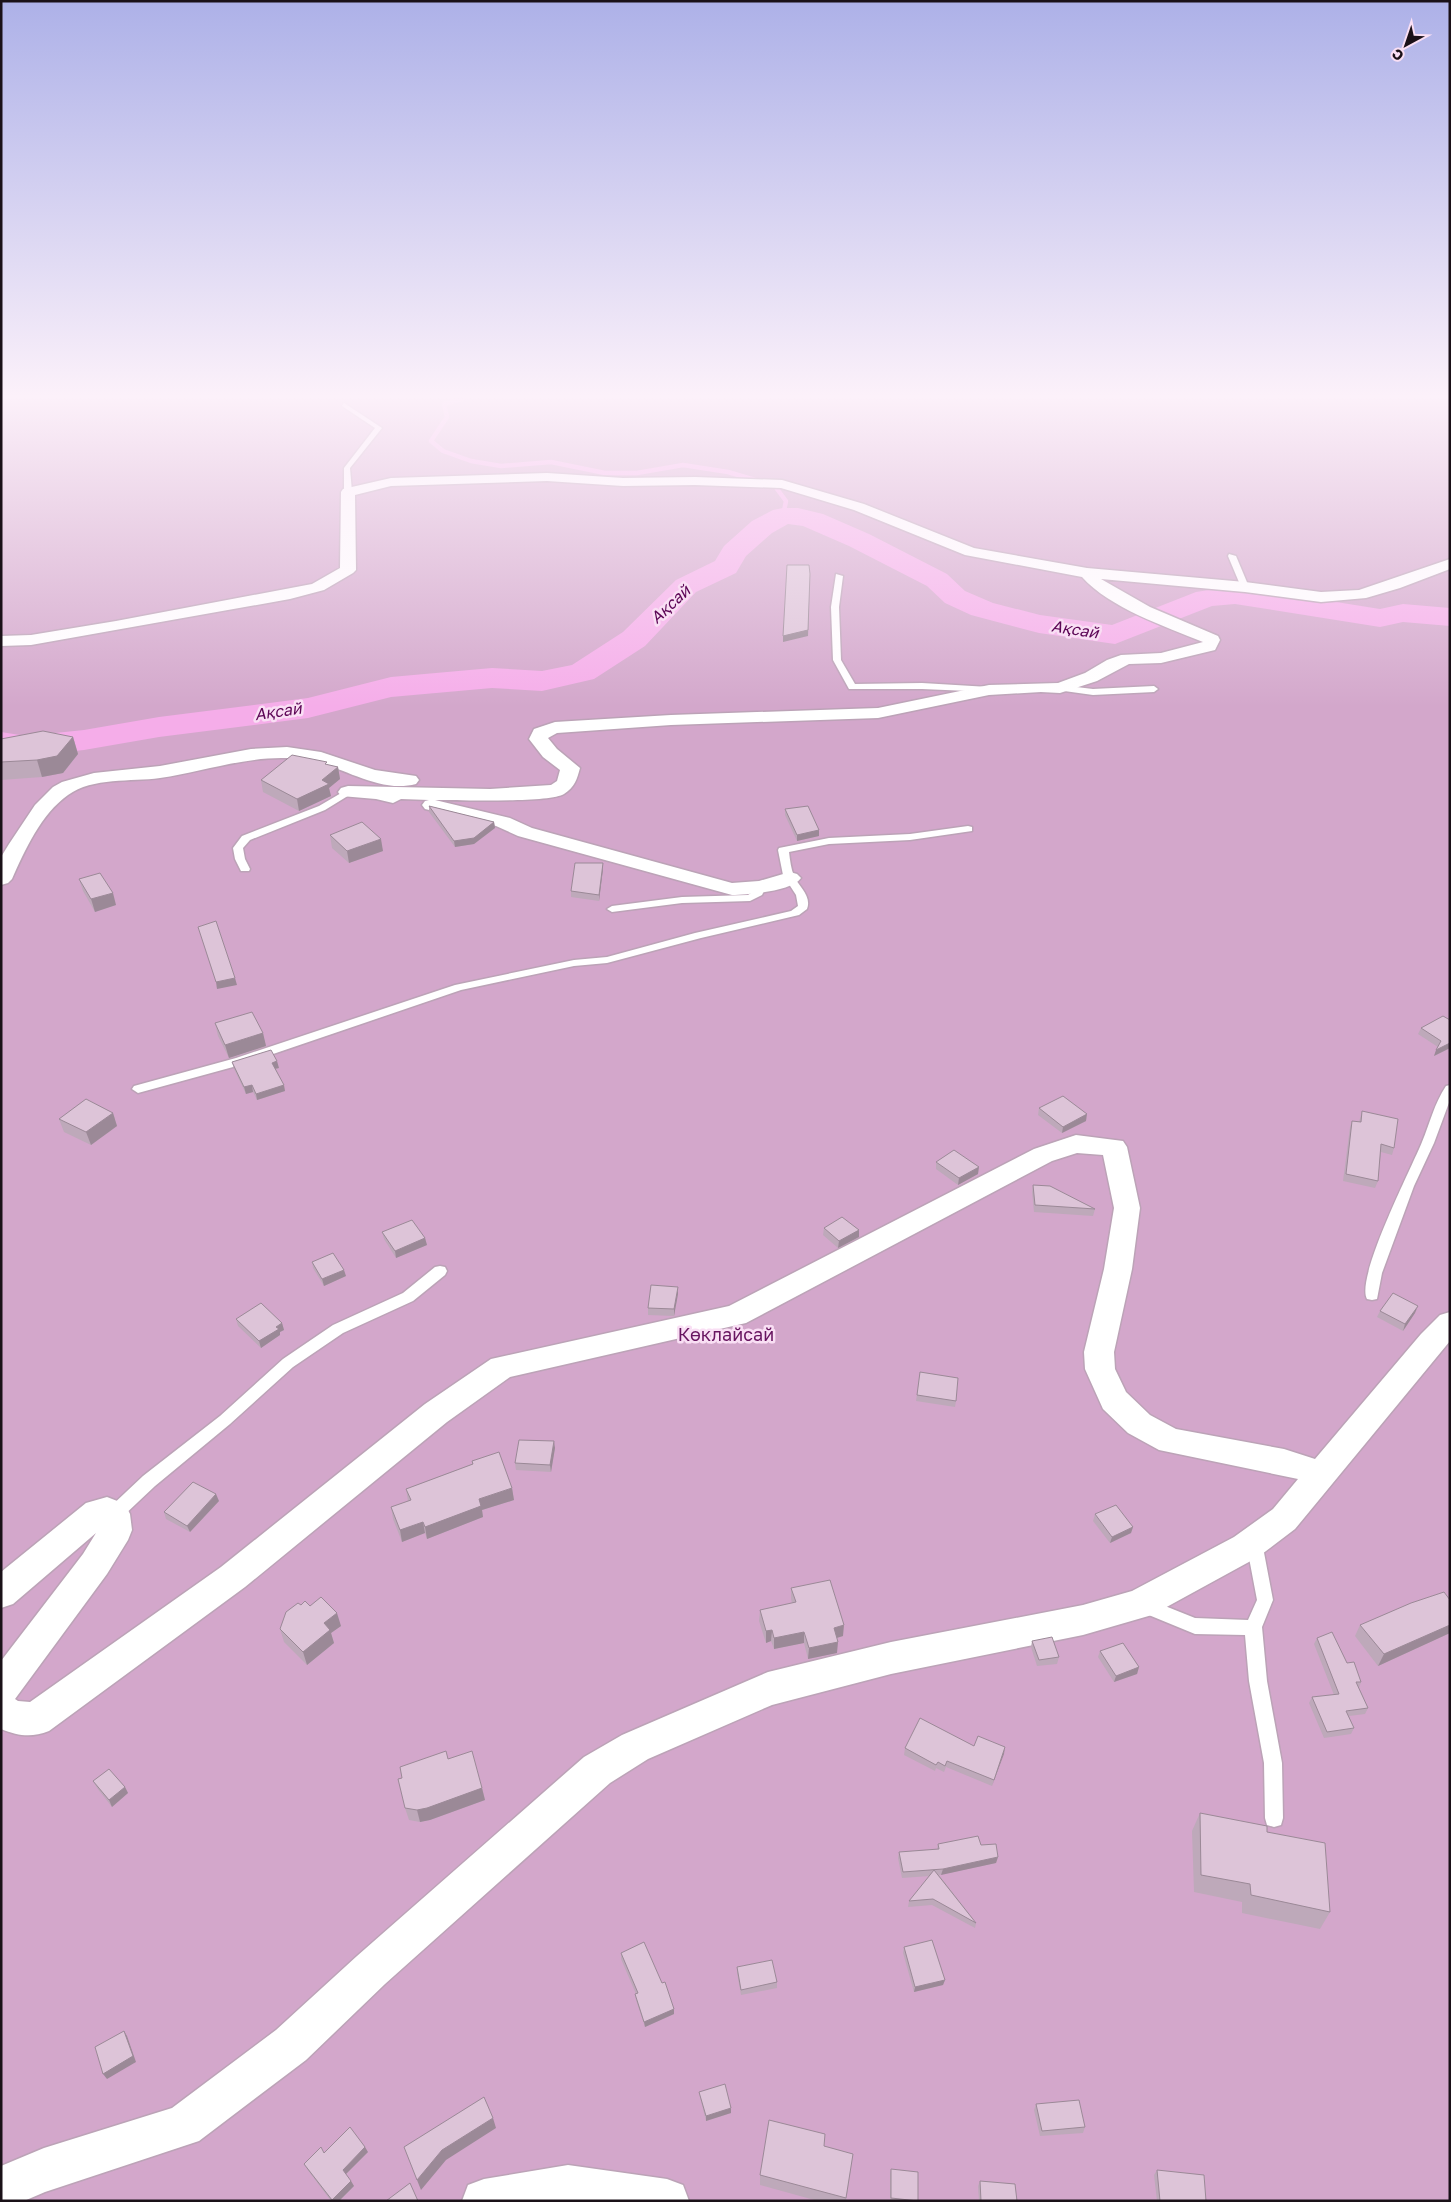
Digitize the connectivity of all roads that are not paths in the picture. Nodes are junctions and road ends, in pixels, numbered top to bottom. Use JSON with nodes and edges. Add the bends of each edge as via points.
{"nodes":[{"id":1,"x":348,"y":502,"type":"edge"},
{"id":2,"x":841,"y":502,"type":"edge"},
{"id":3,"x":1232,"y":556,"type":"dead end"},
{"id":4,"x":1450,"y":564,"type":"edge"},
{"id":5,"x":1087,"y":573,"type":"junction"},
{"id":6,"x":839,"y":576,"type":"dead end"},
{"id":7,"x":1245,"y":587,"type":"junction"},
{"id":8,"x":1,"y":642,"type":"edge"},
{"id":9,"x":1060,"y":688,"type":"junction"},
{"id":10,"x":1154,"y":689,"type":"dead end"},
{"id":11,"x":989,"y":690,"type":"junction"},
{"id":12,"x":338,"y":791,"type":"joint"},
{"id":13,"x":545,"y":792,"type":"junction"},
{"id":14,"x":376,"y":793,"type":"junction"},
{"id":15,"x":968,"y":829,"type":"dead end"},
{"id":16,"x":245,"y":869,"type":"dead end"},
{"id":17,"x":790,"y":878,"type":"junction"},
{"id":18,"x":1,"y":879,"type":"edge"},
{"id":19,"x":761,"y":888,"type":"junction"},
{"id":20,"x":612,"y":909,"type":"dead end"},
{"id":21,"x":1450,"y":1089,"type":"edge"},
{"id":22,"x":138,"y":1090,"type":"dead end"},
{"id":23,"x":440,"y":1270,"type":"dead end"},
{"id":24,"x":1372,"y":1295,"type":"dead end"},
{"id":25,"x":1450,"y":1323,"type":"edge"},
{"id":26,"x":1322,"y":1474,"type":"junction"},
{"id":27,"x":114,"y":1514,"type":"junction"},
{"id":28,"x":1254,"y":1542,"type":"junction"},
{"id":29,"x":1,"y":1593,"type":"edge"},
{"id":30,"x":1140,"y":1604,"type":"junction"},
{"id":31,"x":1254,"y":1627,"type":"junction"},
{"id":32,"x":1,"y":1689,"type":"edge"},
{"id":33,"x":1,"y":1710,"type":"edge"},
{"id":34,"x":1274,"y":1818,"type":"dead end"},
{"id":35,"x":1,"y":2188,"type":"edge"},
{"id":36,"x":484,"y":2201,"type":"edge"},
{"id":37,"x":667,"y":2201,"type":"edge"}],
"edges":[{"from":1,"to":8,"type":"street","via":[[348,570],[318,587],[116,626]]},
{"from":2,"to":5,"type":"street","via":[[970,552]]},
{"from":3,"to":7,"type":"lane"},
{"from":4,"to":7,"type":"street","via":[[1360,595],[1321,597]]},
{"from":5,"to":7,"type":"street"},
{"from":5,"to":9,"type":"street","via":[[1106,591],[1212,640],[1209,646],[1161,658],[1127,659],[1092,677]]},
{"from":6,"to":11,"type":"lane","via":[[835,607],[837,660],[852,687],[922,686]]},
{"from":9,"to":10,"type":"lane","via":[[1093,692]]},
{"from":9,"to":11,"type":"street"},
{"from":11,"to":13,"type":"street","via":[[878,713],[671,720],[555,728],[540,733],[538,739],[570,768],[566,783],[556,791]]},
{"from":12,"to":14,"type":"street"},
{"from":12,"to":16,"type":"lane","via":[[322,808],[246,838],[238,848]]},
{"from":13,"to":14,"type":"street","via":[[490,795]]},
{"from":13,"to":18,"type":"street","via":[[519,787],[388,779],[308,755],[283,752],[254,754],[162,772],[87,780],[61,790],[38,816],[12,854]]},
{"from":14,"to":19,"type":"street","via":[[503,822],[525,832],[710,884]]},
{"from":15,"to":17,"type":"lane","via":[[910,837],[829,841],[783,850]]},
{"from":17,"to":19,"type":"street"},
{"from":17,"to":22,"type":"lane","via":[[804,899],[803,907],[795,913],[607,960],[574,963],[459,987],[240,1061]]},
{"from":19,"to":20,"type":"lane","via":[[750,898],[682,900]]},
{"from":21,"to":24,"type":"lane","via":[[1407,1186],[1375,1273]]},
{"from":23,"to":27,"type":"lane","via":[[408,1297],[338,1329],[288,1363]]},
{"from":25,"to":26,"type":"street"},
{"from":26,"to":28,"type":"street","via":[[1284,1519]]},
{"from":26,"to":33,"type":"street","via":[[1284,1462],[1170,1441],[1139,1424],[1114,1400],[1100,1370],[1098,1352],[1118,1269],[1127,1208],[1114,1147],[1076,1144],[1043,1155],[736,1315],[502,1367],[436,1413],[233,1577],[36,1719],[20,1720]]},
{"from":27,"to":29,"type":"street","via":[[107,1510],[96,1513]]},
{"from":27,"to":32,"type":"street","via":[[116,1530]]},
{"from":28,"to":30,"type":"street"},
{"from":28,"to":31,"type":"lane","via":[[1265,1600]]},
{"from":30,"to":31,"type":"lane","via":[[1195,1626]]},
{"from":30,"to":35,"type":"street","via":[[1083,1620],[891,1658],[768,1689],[635,1747],[597,1770],[291,2045],[184,2126],[44,2170]]},
{"from":31,"to":34,"type":"lane","via":[[1258,1681],[1273,1762]]},
{"from":36,"to":37,"type":"street","via":[[568,2187]]}]}
